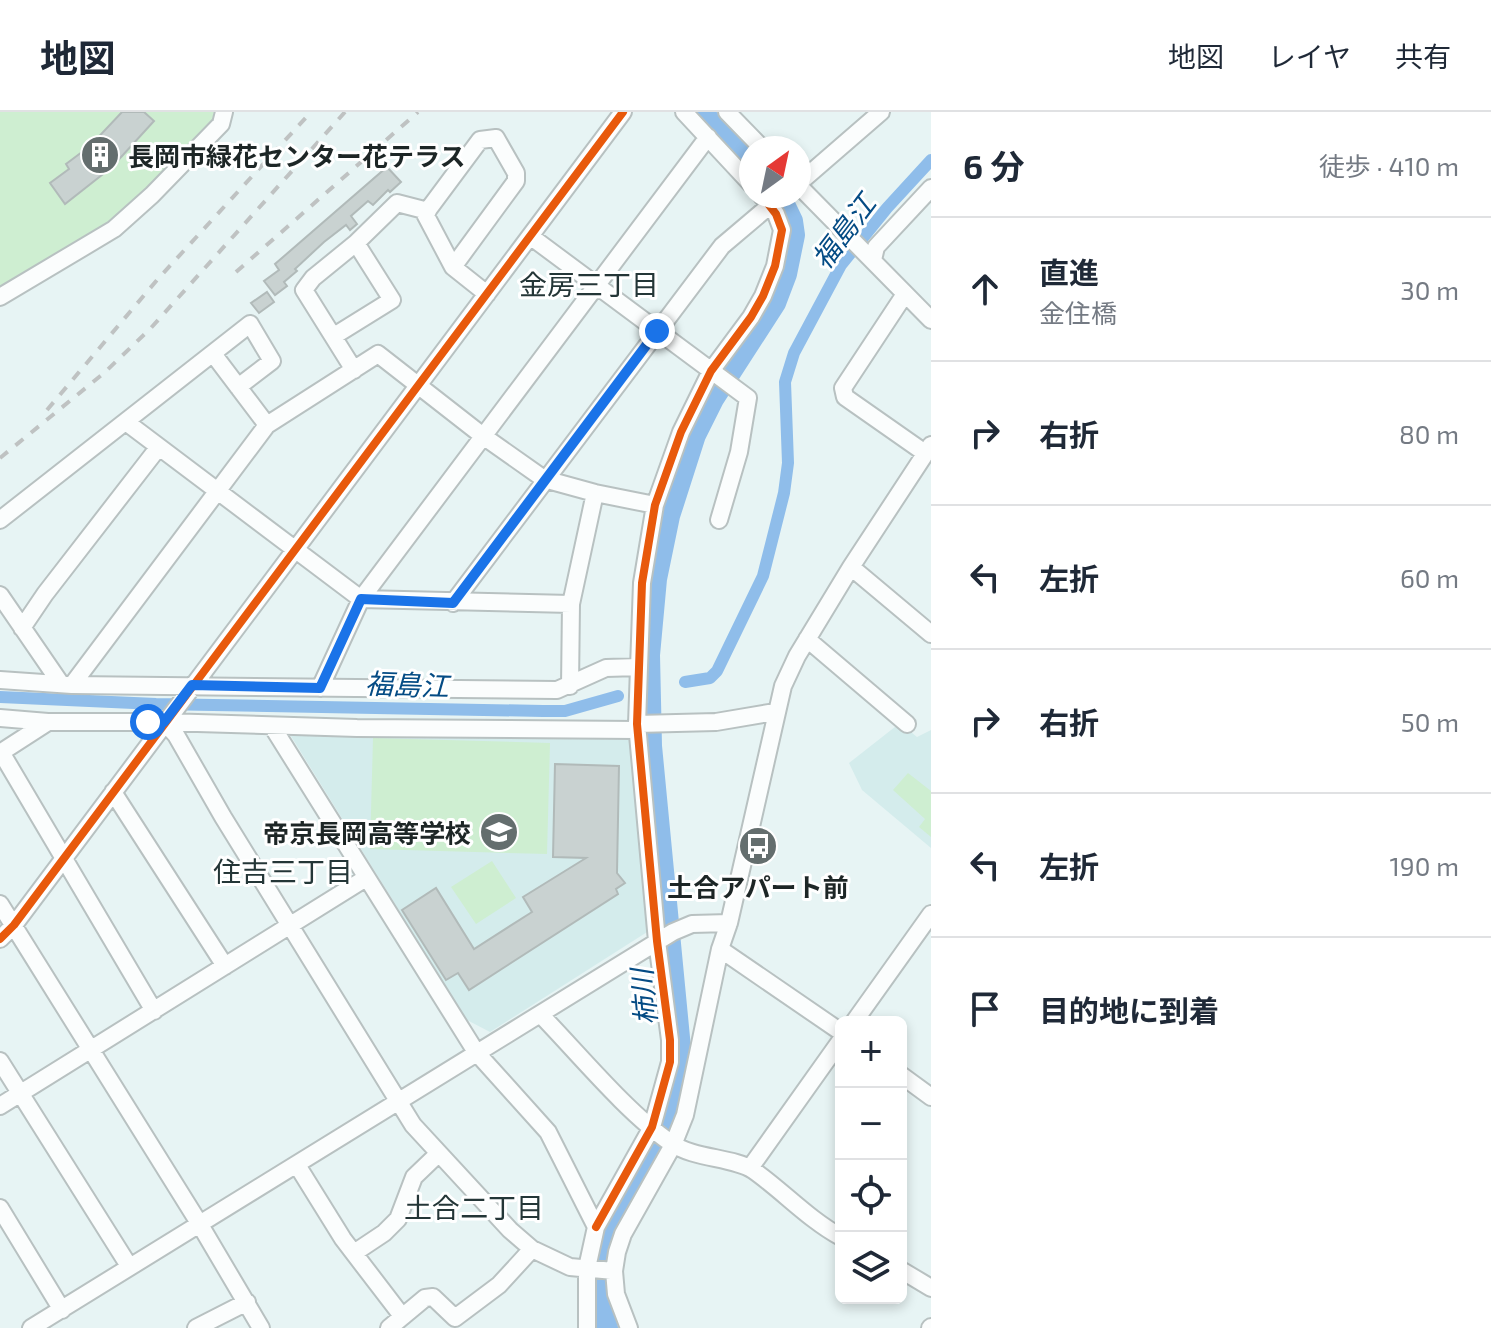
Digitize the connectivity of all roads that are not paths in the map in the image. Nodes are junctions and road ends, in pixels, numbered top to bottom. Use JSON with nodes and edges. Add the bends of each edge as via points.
{"nodes":[{"id":1,"x":224,"y":112,"type":"edge"},
{"id":2,"x":623,"y":112,"type":"edge"},
{"id":3,"x":684,"y":112,"type":"edge"},
{"id":4,"x":727,"y":112,"type":"edge"},
{"id":5,"x":881,"y":112,"type":"edge"},
{"id":6,"x":750,"y":136,"type":"edge"},
{"id":7,"x":708,"y":137,"type":"junction"},
{"id":8,"x":739,"y":171,"type":"edge"},
{"id":9,"x":811,"y":173,"type":"edge"},
{"id":10,"x":931,"y":188,"type":"edge"},
{"id":11,"x":811,"y":196,"type":"edge"},
{"id":12,"x":762,"y":208,"type":"edge"},
{"id":13,"x":775,"y":208,"type":"edge"},
{"id":14,"x":428,"y":211,"type":"junction"},
{"id":15,"x":530,"y":236,"type":"junction"},
{"id":16,"x":356,"y":243,"type":"junction"},
{"id":17,"x":869,"y":256,"type":"junction"},
{"id":18,"x":453,"y":267,"type":"junction"},
{"id":19,"x":597,"y":286,"type":"junction"},
{"id":20,"x":487,"y":294,"type":"junction"},
{"id":21,"x":905,"y":294,"type":"junction"},
{"id":22,"x":0,"y":297,"type":"edge"},
{"id":23,"x":931,"y":320,"type":"edge"},
{"id":24,"x":657,"y":331,"type":"junction"},
{"id":25,"x":334,"y":336,"type":"junction"},
{"id":26,"x":214,"y":355,"type":"junction"},
{"id":27,"x":354,"y":370,"type":"junction"},
{"id":28,"x":713,"y":373,"type":"junction"},
{"id":29,"x":417,"y":386,"type":"junction"},
{"id":30,"x":238,"y":387,"type":"junction"},
{"id":31,"x":126,"y":422,"type":"junction"},
{"id":32,"x":267,"y":425,"type":"junction"},
{"id":33,"x":483,"y":436,"type":"junction"},
{"id":34,"x":158,"y":448,"type":"junction"},
{"id":35,"x":928,"y":449,"type":"edge"},
{"id":36,"x":544,"y":479,"type":"junction"},
{"id":37,"x":217,"y":490,"type":"junction"},
{"id":38,"x":595,"y":493,"type":"junction"},
{"id":39,"x":655,"y":505,"type":"junction"},
{"id":40,"x":0,"y":520,"type":"edge"},
{"id":41,"x":719,"y":520,"type":"dead end"},
{"id":42,"x":293,"y":549,"type":"junction"},
{"id":43,"x":851,"y":567,"type":"junction"},
{"id":44,"x":0,"y":595,"type":"edge"},
{"id":45,"x":361,"y":599,"type":"junction"},
{"id":46,"x":453,"y":603,"type":"junction"},
{"id":47,"x":571,"y":604,"type":"junction"},
{"id":48,"x":22,"y":628,"type":"junction"},
{"id":49,"x":931,"y":634,"type":"edge"},
{"id":50,"x":807,"y":639,"type":"junction"},
{"id":51,"x":639,"y":667,"type":"junction"},
{"id":52,"x":0,"y":680,"type":"edge"},
{"id":53,"x":66,"y":684,"type":"junction"},
{"id":54,"x":570,"y":686,"type":"junction"},
{"id":55,"x":320,"y":688,"type":"junction"},
{"id":56,"x":189,"y":689,"type":"junction"},
{"id":57,"x":775,"y":712,"type":"junction"},
{"id":58,"x":0,"y":718,"type":"edge"},
{"id":59,"x":166,"y":718,"type":"junction"},
{"id":60,"x":48,"y":722,"type":"junction"},
{"id":61,"x":907,"y":724,"type":"dead end"},
{"id":62,"x":272,"y":726,"type":"junction"},
{"id":63,"x":638,"y":726,"type":"junction"},
{"id":64,"x":1,"y":752,"type":"edge"},
{"id":65,"x":113,"y":792,"type":"junction"},
{"id":66,"x":63,"y":857,"type":"junction"},
{"id":67,"x":366,"y":878,"type":"junction"},
{"id":68,"x":0,"y":904,"type":"edge"},
{"id":69,"x":931,"y":914,"type":"edge"},
{"id":70,"x":729,"y":923,"type":"junction"},
{"id":71,"x":14,"y":925,"type":"junction"},
{"id":72,"x":290,"y":926,"type":"junction"},
{"id":73,"x":0,"y":939,"type":"edge"},
{"id":74,"x":661,"y":939,"type":"junction"},
{"id":75,"x":720,"y":949,"type":"junction"},
{"id":76,"x":225,"y":966,"type":"junction"},
{"id":77,"x":154,"y":1011,"type":"junction"},
{"id":78,"x":540,"y":1014,"type":"junction"},
{"id":79,"x":858,"y":1016,"type":"edge"},
{"id":80,"x":835,"y":1028,"type":"edge"},
{"id":81,"x":835,"y":1048,"type":"edge"},
{"id":82,"x":91,"y":1049,"type":"junction"},
{"id":83,"x":476,"y":1052,"type":"junction"},
{"id":84,"x":0,"y":1061,"type":"edge"},
{"id":85,"x":907,"y":1079,"type":"edge"},
{"id":86,"x":19,"y":1094,"type":"junction"},
{"id":87,"x":931,"y":1097,"type":"edge"},
{"id":88,"x":398,"y":1102,"type":"junction"},
{"id":89,"x":0,"y":1106,"type":"edge"},
{"id":90,"x":652,"y":1127,"type":"junction"},
{"id":91,"x":673,"y":1145,"type":"junction"},
{"id":92,"x":438,"y":1154,"type":"junction"},
{"id":93,"x":297,"y":1165,"type":"junction"},
{"id":94,"x":750,"y":1168,"type":"junction"},
{"id":95,"x":0,"y":1208,"type":"edge"},
{"id":96,"x":199,"y":1223,"type":"junction"},
{"id":97,"x":596,"y":1227,"type":"junction"},
{"id":98,"x":835,"y":1234,"type":"edge"},
{"id":99,"x":532,"y":1249,"type":"junction"},
{"id":100,"x":354,"y":1253,"type":"junction"},
{"id":101,"x":129,"y":1266,"type":"junction"},
{"id":102,"x":600,"y":1269,"type":"junction"},
{"id":103,"x":907,"y":1274,"type":"edge"},
{"id":104,"x":931,"y":1288,"type":"edge"},
{"id":105,"x":247,"y":1302,"type":"junction"},
{"id":106,"x":62,"y":1310,"type":"junction"},
{"id":107,"x":402,"y":1316,"type":"junction"},
{"id":108,"x":31,"y":1328,"type":"edge"},
{"id":109,"x":196,"y":1328,"type":"edge"},
{"id":110,"x":261,"y":1328,"type":"edge"},
{"id":111,"x":389,"y":1328,"type":"edge"},
{"id":112,"x":587,"y":1328,"type":"edge"},
{"id":113,"x":629,"y":1328,"type":"edge"}],
"edges":[{"from":1,"to":22,"type":"street","via":[[221,124],[114,229]]},
{"from":2,"to":15,"type":"street"},
{"from":3,"to":7,"type":"street"},
{"from":4,"to":6,"type":"street"},
{"from":5,"to":9,"type":"street"},
{"from":7,"to":8,"type":"street"},
{"from":7,"to":19,"type":"street"},
{"from":10,"to":17,"type":"street"},
{"from":11,"to":17,"type":"street"},
{"from":12,"to":24,"type":"street","via":[[722,246]]},
{"from":13,"to":28,"type":"street","via":[[782,239],[771,278]]},
{"from":14,"to":16,"type":"street","via":[[397,203]]},
{"from":14,"to":18,"type":"street","via":[[427,220]]},
{"from":14,"to":18,"type":"street","via":[[480,140],[496,138],[516,181]]},
{"from":15,"to":19,"type":"street"},
{"from":15,"to":20,"type":"street"},
{"from":16,"to":25,"type":"street","via":[[304,290]]},
{"from":16,"to":25,"type":"street","via":[[392,300]]},
{"from":17,"to":21,"type":"street"},
{"from":18,"to":20,"type":"street"},
{"from":19,"to":24,"type":"street"},
{"from":19,"to":33,"type":"street"},
{"from":20,"to":29,"type":"street"},
{"from":21,"to":23,"type":"street"},
{"from":21,"to":35,"type":"street","via":[[843,388],[845,397]]},
{"from":24,"to":28,"type":"street"},
{"from":24,"to":36,"type":"street"},
{"from":25,"to":27,"type":"street"},
{"from":26,"to":30,"type":"street"},
{"from":26,"to":30,"type":"street","via":[[250,324],[272,361]]},
{"from":26,"to":31,"type":"street"},
{"from":27,"to":29,"type":"street","via":[[378,354]]},
{"from":27,"to":32,"type":"street"},
{"from":28,"to":39,"type":"street","via":[[681,432]]},
{"from":28,"to":41,"type":"street","via":[[748,398]]},
{"from":29,"to":33,"type":"street"},
{"from":29,"to":42,"type":"street"},
{"from":30,"to":32,"type":"street"},
{"from":31,"to":34,"type":"street"},
{"from":31,"to":40,"type":"street"},
{"from":32,"to":37,"type":"street"},
{"from":33,"to":36,"type":"street"},
{"from":33,"to":45,"type":"street"},
{"from":34,"to":37,"type":"street"},
{"from":34,"to":48,"type":"street"},
{"from":35,"to":43,"type":"street"},
{"from":36,"to":38,"type":"street"},
{"from":36,"to":46,"type":"street"},
{"from":37,"to":42,"type":"street"},
{"from":37,"to":53,"type":"street"},
{"from":38,"to":39,"type":"street"},
{"from":38,"to":47,"type":"street"},
{"from":39,"to":51,"type":"street","via":[[642,583]]},
{"from":42,"to":45,"type":"street"},
{"from":42,"to":56,"type":"street"},
{"from":43,"to":49,"type":"street"},
{"from":43,"to":50,"type":"street"},
{"from":44,"to":48,"type":"street"},
{"from":45,"to":46,"type":"street"},
{"from":45,"to":55,"type":"street"},
{"from":46,"to":47,"type":"street"},
{"from":47,"to":54,"type":"street"},
{"from":48,"to":53,"type":"street"},
{"from":50,"to":57,"type":"street"},
{"from":50,"to":61,"type":"street"},
{"from":51,"to":54,"type":"street","via":[[606,668]]},
{"from":51,"to":63,"type":"street"},
{"from":52,"to":53,"type":"street"},
{"from":53,"to":56,"type":"street"},
{"from":54,"to":55,"type":"street"},
{"from":55,"to":56,"type":"street"},
{"from":56,"to":59,"type":"street"},
{"from":57,"to":63,"type":"street"},
{"from":57,"to":70,"type":"street"},
{"from":58,"to":60,"type":"street"},
{"from":59,"to":60,"type":"street"},
{"from":59,"to":62,"type":"street"},
{"from":59,"to":65,"type":"street"},
{"from":59,"to":72,"type":"street"},
{"from":60,"to":64,"type":"street"},
{"from":62,"to":63,"type":"street"},
{"from":62,"to":67,"type":"street"},
{"from":63,"to":74,"type":"street"},
{"from":64,"to":66,"type":"street"},
{"from":65,"to":66,"type":"street"},
{"from":65,"to":76,"type":"street"},
{"from":66,"to":71,"type":"street"},
{"from":66,"to":77,"type":"street"},
{"from":67,"to":72,"type":"street"},
{"from":67,"to":83,"type":"street"},
{"from":68,"to":71,"type":"street"},
{"from":69,"to":79,"type":"street"},
{"from":70,"to":74,"type":"street","via":[[692,924]]},
{"from":70,"to":75,"type":"street"},
{"from":71,"to":73,"type":"street"},
{"from":71,"to":82,"type":"street"},
{"from":72,"to":76,"type":"street"},
{"from":72,"to":88,"type":"street"},
{"from":74,"to":78,"type":"street"},
{"from":74,"to":90,"type":"street","via":[[670,1052]]},
{"from":75,"to":80,"type":"street"},
{"from":75,"to":91,"type":"street","via":[[685,1115]]},
{"from":76,"to":77,"type":"street"},
{"from":77,"to":82,"type":"street"},
{"from":78,"to":83,"type":"street"},
{"from":78,"to":90,"type":"street"},
{"from":81,"to":94,"type":"street"},
{"from":82,"to":86,"type":"street"},
{"from":82,"to":96,"type":"street"},
{"from":83,"to":88,"type":"street"},
{"from":83,"to":97,"type":"street","via":[[548,1132]]},
{"from":84,"to":86,"type":"street"},
{"from":85,"to":87,"type":"street"},
{"from":86,"to":89,"type":"street"},
{"from":86,"to":101,"type":"street"},
{"from":88,"to":92,"type":"street"},
{"from":88,"to":93,"type":"street"},
{"from":90,"to":91,"type":"street"},
{"from":90,"to":97,"type":"street"},
{"from":91,"to":94,"type":"street"},
{"from":91,"to":102,"type":"street","via":[[617,1252]]},
{"from":92,"to":99,"type":"street"},
{"from":92,"to":100,"type":"street","via":[[414,1177],[398,1219]]},
{"from":93,"to":96,"type":"street"},
{"from":93,"to":100,"type":"street"},
{"from":94,"to":98,"type":"street"},
{"from":95,"to":106,"type":"street"},
{"from":96,"to":101,"type":"street"},
{"from":96,"to":105,"type":"street"},
{"from":97,"to":102,"type":"street"},
{"from":99,"to":102,"type":"street","via":[[570,1267]]},
{"from":99,"to":107,"type":"street","via":[[499,1285],[455,1318],[433,1297]]},
{"from":100,"to":107,"type":"street"},
{"from":101,"to":106,"type":"street"},
{"from":102,"to":112,"type":"street"},
{"from":102,"to":113,"type":"street"},
{"from":103,"to":104,"type":"street"},
{"from":105,"to":109,"type":"street"},
{"from":105,"to":110,"type":"street"},
{"from":106,"to":108,"type":"street"},
{"from":107,"to":111,"type":"street"}]}
